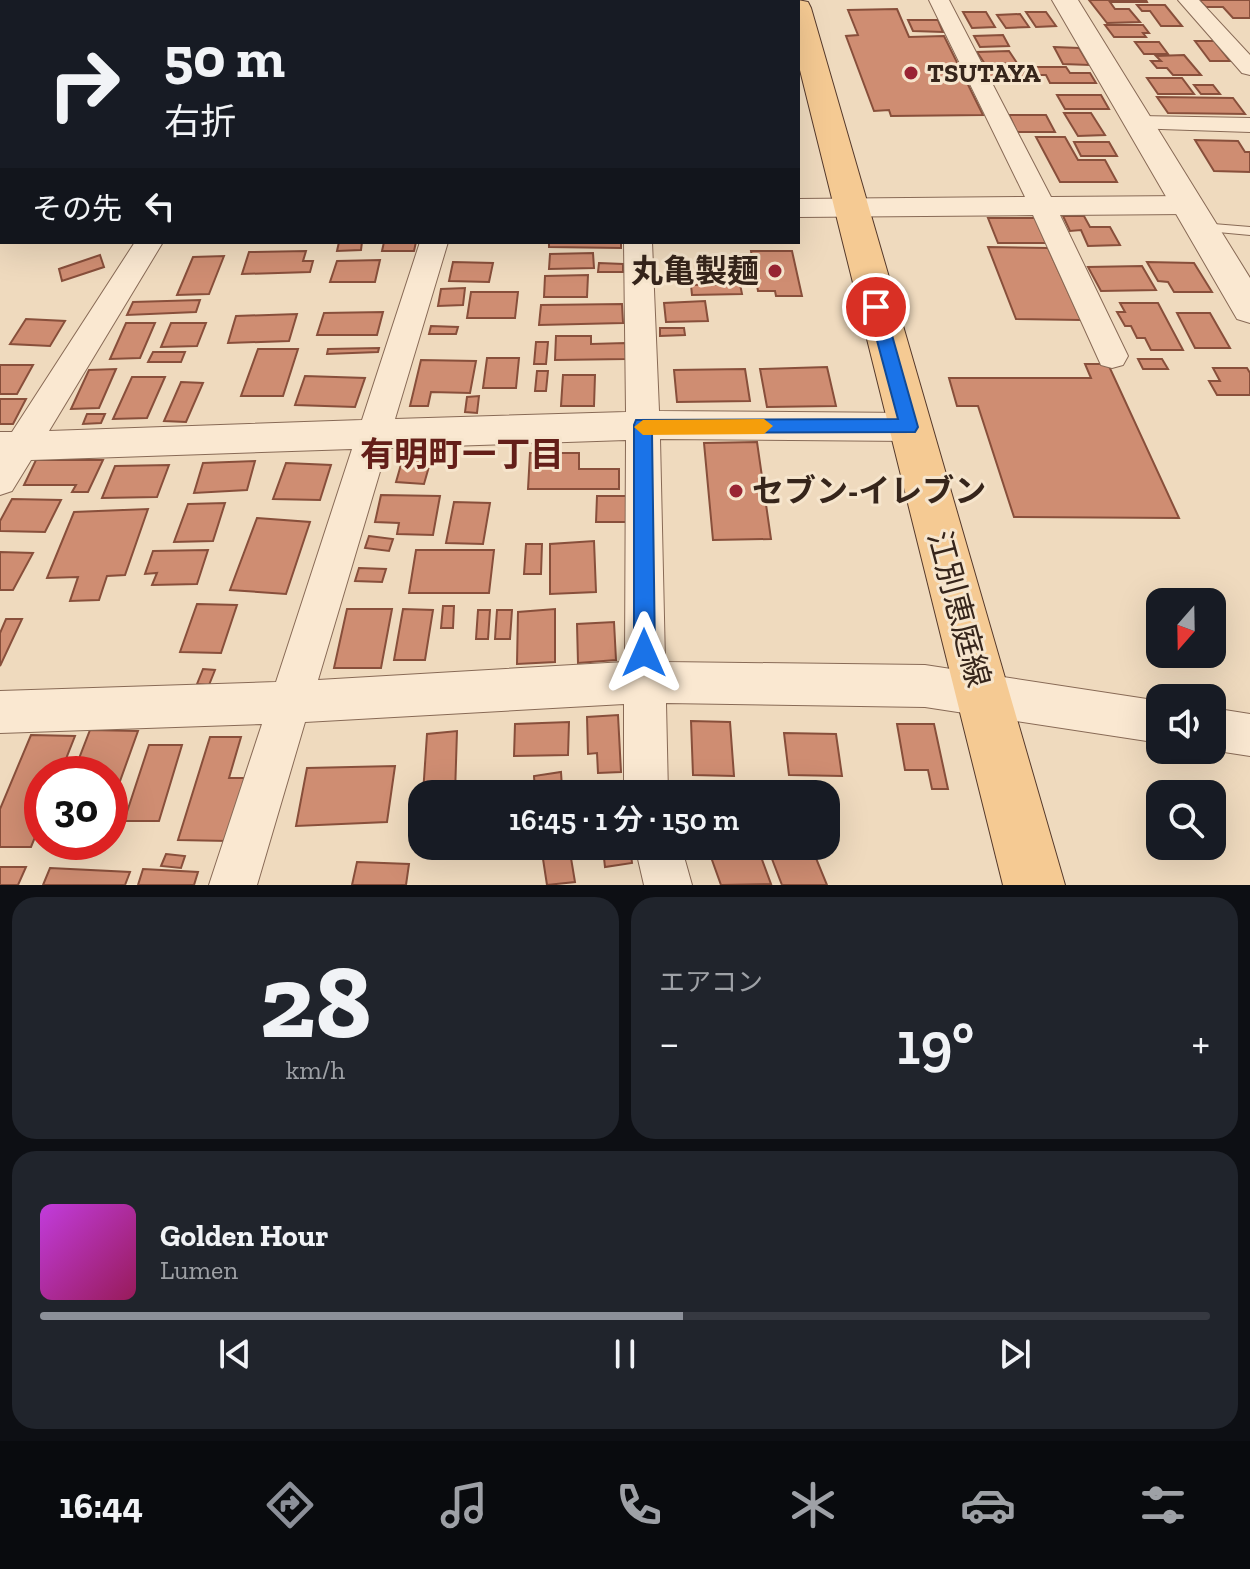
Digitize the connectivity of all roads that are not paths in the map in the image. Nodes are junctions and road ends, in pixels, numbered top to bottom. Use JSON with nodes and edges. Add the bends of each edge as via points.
{"nodes":[{"id":1,"x":939,"y":0,"type":"edge"},
{"id":2,"x":1065,"y":0,"type":"edge"},
{"id":3,"x":1188,"y":0,"type":"edge"},
{"id":4,"x":800,"y":16,"type":"edge"},
{"id":5,"x":1250,"y":68,"type":"edge"},
{"id":6,"x":1140,"y":123,"type":"junction"},
{"id":7,"x":1250,"y":125,"type":"edge"},
{"id":8,"x":1042,"y":205,"type":"junction"},
{"id":9,"x":850,"y":207,"type":"junction"},
{"id":10,"x":800,"y":208,"type":"edge"},
{"id":11,"x":1194,"y":216,"type":"junction"},
{"id":12,"x":1250,"y":231,"type":"edge"},
{"id":13,"x":148,"y":244,"type":"edge"},
{"id":14,"x":433,"y":244,"type":"edge"},
{"id":15,"x":638,"y":244,"type":"edge"},
{"id":16,"x":1249,"y":306,"type":"edge"},
{"id":17,"x":1112,"y":356,"type":"dead end"},
{"id":18,"x":643,"y":425,"type":"junction"},
{"id":19,"x":909,"y":427,"type":"junction"},
{"id":20,"x":372,"y":433,"type":"junction"},
{"id":21,"x":10,"y":446,"type":"edge"},
{"id":22,"x":0,"y":480,"type":"edge"},
{"id":23,"x":645,"y":682,"type":"junction"},
{"id":24,"x":983,"y":694,"type":"junction"},
{"id":25,"x":290,"y":702,"type":"junction"},
{"id":26,"x":0,"y":712,"type":"edge"},
{"id":27,"x":1146,"y":720,"type":"edge"},
{"id":28,"x":1226,"y":731,"type":"edge"},
{"id":29,"x":1250,"y":735,"type":"edge"},
{"id":30,"x":646,"y":780,"type":"edge"},
{"id":31,"x":233,"y":885,"type":"edge"},
{"id":32,"x":1034,"y":885,"type":"edge"}],
"edges":[{"from":1,"to":8,"type":"street"},
{"from":2,"to":6,"type":"street"},
{"from":3,"to":5,"type":"street"},
{"from":4,"to":9,"type":"main road","name":"江別恵庭線"},
{"from":6,"to":7,"type":"street"},
{"from":6,"to":11,"type":"street"},
{"from":8,"to":9,"type":"street"},
{"from":8,"to":11,"type":"street"},
{"from":8,"to":17,"type":"street"},
{"from":9,"to":10,"type":"street"},
{"from":9,"to":19,"type":"main road","name":"江別恵庭線"},
{"from":11,"to":12,"type":"lane"},
{"from":11,"to":16,"type":"street"},
{"from":13,"to":21,"type":"street"},
{"from":14,"to":20,"type":"street"},
{"from":15,"to":18,"type":"street"},
{"from":18,"to":19,"type":"street"},
{"from":18,"to":20,"type":"street"},
{"from":18,"to":23,"type":"street"},
{"from":19,"to":24,"type":"main road","name":"江別恵庭線"},
{"from":20,"to":21,"type":"street"},
{"from":20,"to":25,"type":"street"},
{"from":21,"to":22,"type":"street"},
{"from":23,"to":24,"type":"street","via":[[925,686]]},
{"from":23,"to":25,"type":"street"},
{"from":23,"to":30,"type":"street"},
{"from":24,"to":27,"type":"street"},
{"from":24,"to":32,"type":"main road","name":"江別恵庭線"},
{"from":25,"to":26,"type":"street"},
{"from":25,"to":31,"type":"street"},
{"from":28,"to":29,"type":"street"}]}
